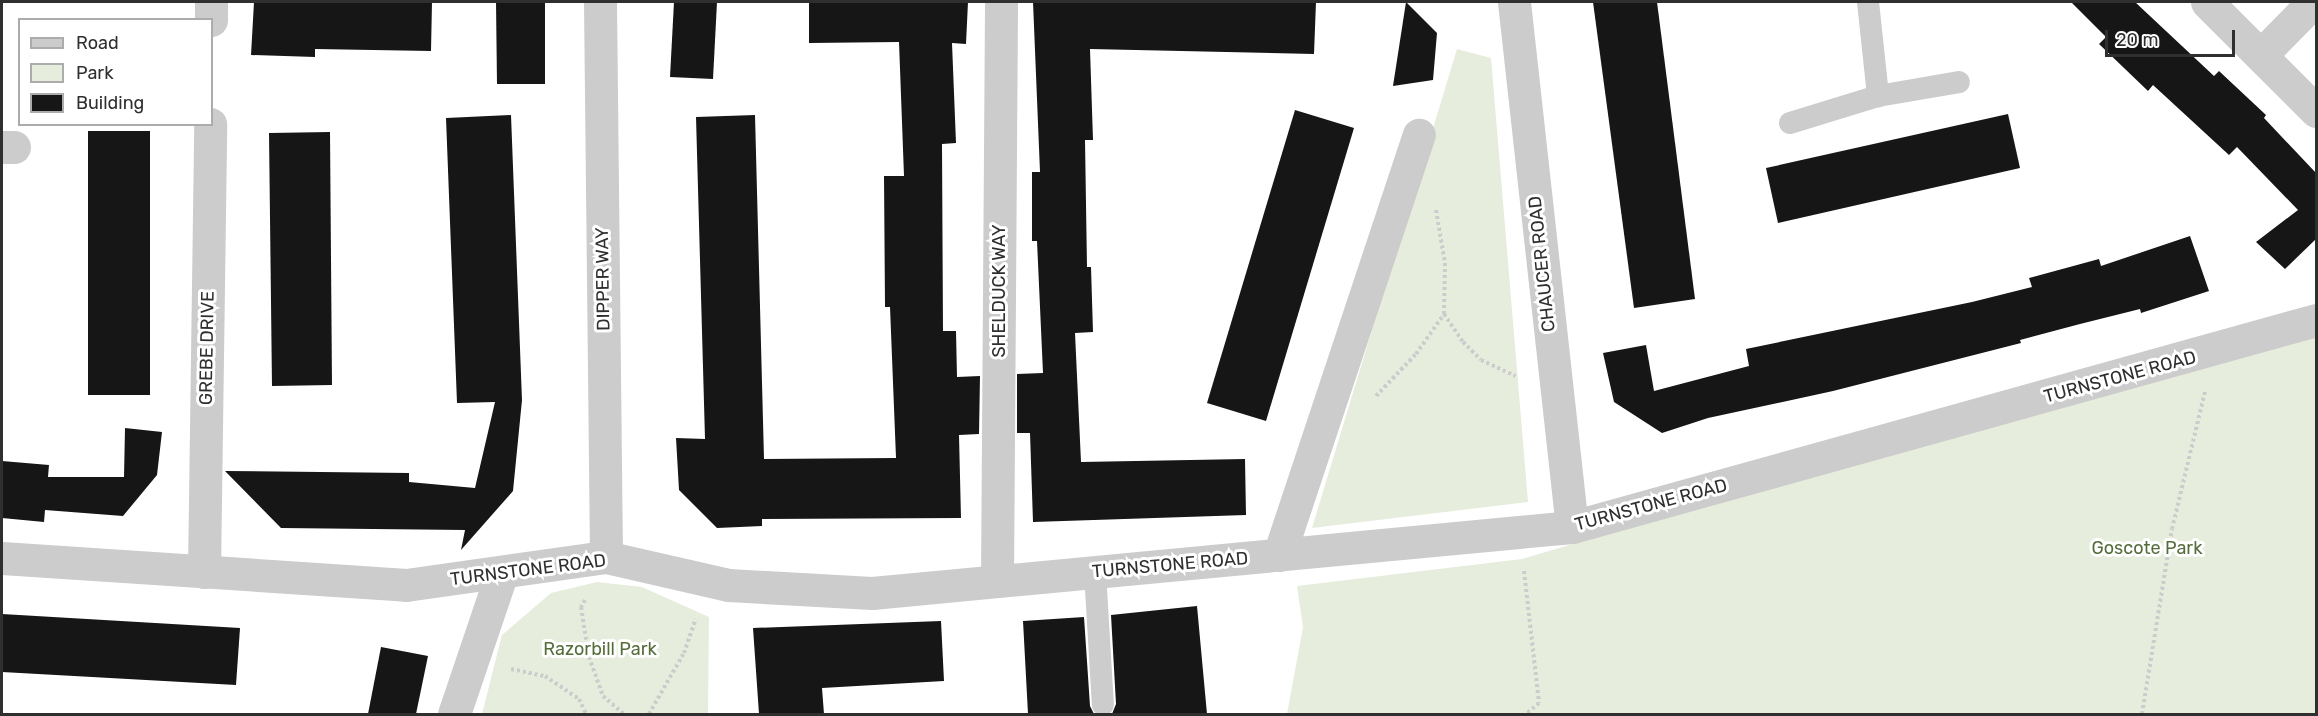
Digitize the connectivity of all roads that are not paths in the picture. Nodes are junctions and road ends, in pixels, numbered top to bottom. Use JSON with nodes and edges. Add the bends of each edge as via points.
{"nodes":[{"id":1,"x":211,"y":2,"type":"edge"},
{"id":2,"x":600,"y":2,"type":"edge"},
{"id":3,"x":1001,"y":2,"type":"edge"},
{"id":4,"x":1514,"y":2,"type":"edge"},
{"id":5,"x":1868,"y":2,"type":"edge"},
{"id":6,"x":2207,"y":2,"type":"edge"},
{"id":7,"x":2313,"y":2,"type":"edge"},
{"id":8,"x":211,"y":18,"type":"edge"},
{"id":9,"x":2261,"y":55,"type":"junction"},
{"id":10,"x":1959,"y":82,"type":"dead end"},
{"id":11,"x":1878,"y":96,"type":"junction"},
{"id":12,"x":2316,"y":111,"type":"edge"},
{"id":13,"x":1790,"y":123,"type":"dead end"},
{"id":14,"x":210,"y":126,"type":"edge"},
{"id":15,"x":1414,"y":147,"type":"road end"},
{"id":16,"x":2316,"y":320,"type":"edge"},
{"id":17,"x":1572,"y":527,"type":"junction"},
{"id":18,"x":1279,"y":555,"type":"junction"},
{"id":19,"x":606,"y":557,"type":"junction"},
{"id":20,"x":2,"y":558,"type":"edge"},
{"id":21,"x":204,"y":572,"type":"junction"},
{"id":22,"x":502,"y":572,"type":"junction"},
{"id":23,"x":1095,"y":572,"type":"junction"},
{"id":24,"x":997,"y":581,"type":"junction"},
{"id":25,"x":1103,"y":705,"type":"dead end"},
{"id":26,"x":454,"y":714,"type":"edge"}],
"edges":[{"from":1,"to":8,"type":"street"},
{"from":2,"to":19,"type":"street","name":"DIPPER WAY"},
{"from":3,"to":24,"type":"street","name":"SHELDUCK WAY"},
{"from":4,"to":17,"type":"street","name":"CHAUCER ROAD"},
{"from":5,"to":11,"type":"lane"},
{"from":6,"to":9,"type":"street"},
{"from":7,"to":9,"type":"street"},
{"from":9,"to":12,"type":"street"},
{"from":10,"to":11,"type":"lane"},
{"from":11,"to":13,"type":"lane"},
{"from":14,"to":21,"type":"street","name":"GREBE DRIVE"},
{"from":15,"to":18,"type":"street"},
{"from":16,"to":17,"type":"street","name":"TURNSTONE ROAD"},
{"from":17,"to":18,"type":"street","name":"TURNSTONE ROAD"},
{"from":18,"to":23,"type":"street","name":"TURNSTONE ROAD"},
{"from":19,"to":22,"type":"street","name":"TURNSTONE ROAD"},
{"from":19,"to":24,"type":"street","name":"TURNSTONE ROAD","via":[[728,585],[872,593]]},
{"from":20,"to":21,"type":"street","name":"TURNSTONE ROAD"},
{"from":21,"to":22,"type":"street","name":"TURNSTONE ROAD","via":[[406,585]]},
{"from":22,"to":26,"type":"street"},
{"from":23,"to":24,"type":"street","name":"TURNSTONE ROAD"},
{"from":23,"to":25,"type":"lane"}]}
